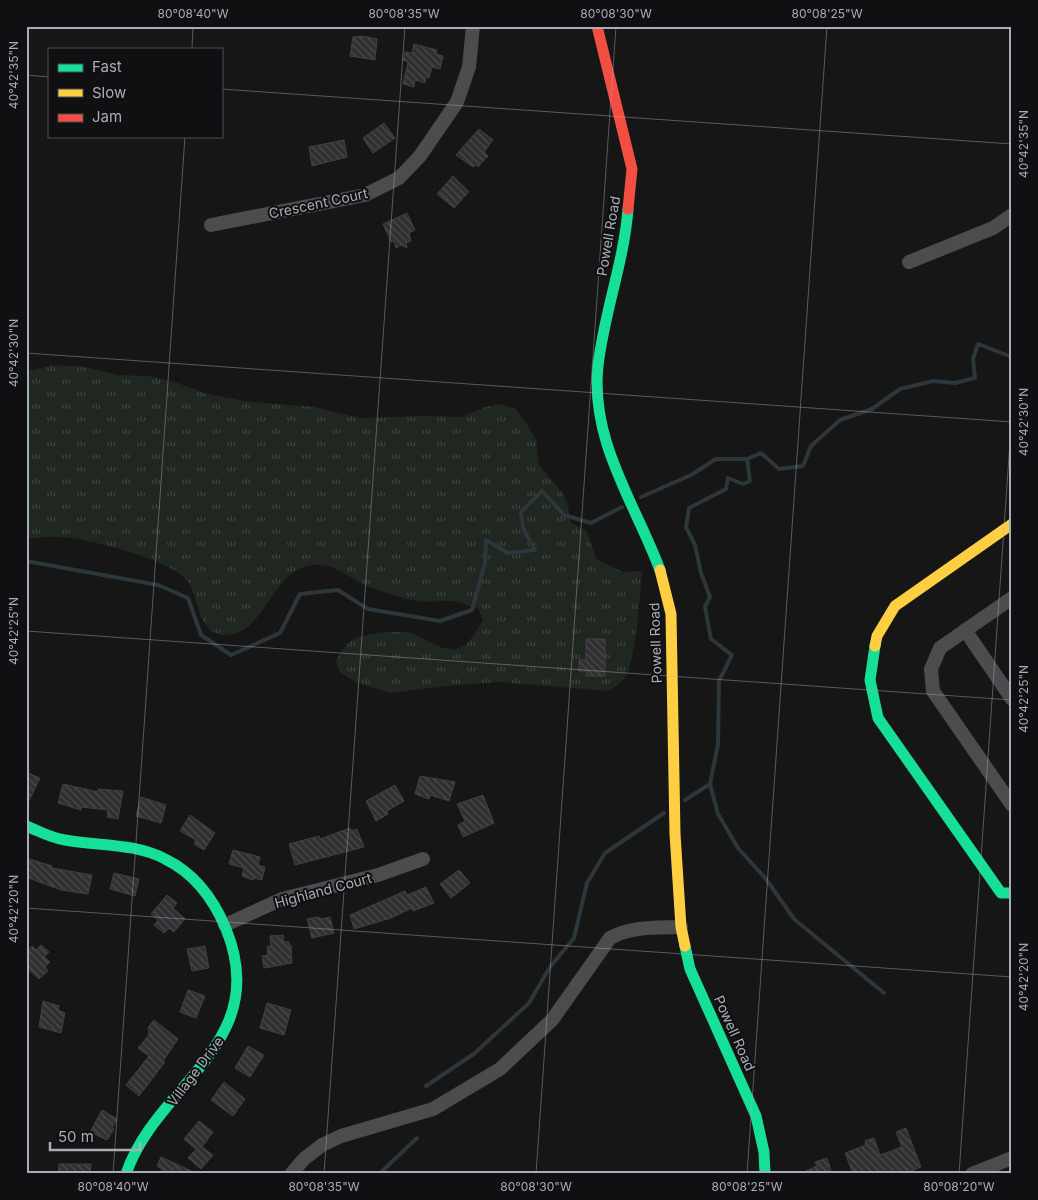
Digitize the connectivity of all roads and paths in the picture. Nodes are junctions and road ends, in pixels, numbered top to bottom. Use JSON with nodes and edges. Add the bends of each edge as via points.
{"nodes":[{"id":1,"x":473,"y":26,"type":"edge"},
{"id":2,"x":597,"y":26,"type":"edge"},
{"id":3,"x":1012,"y":215,"type":"edge"},
{"id":4,"x":211,"y":225,"type":"dead end"},
{"id":5,"x":909,"y":262,"type":"dead end"},
{"id":6,"x":1012,"y":524,"type":"edge"},
{"id":7,"x":1012,"y":598,"type":"edge"},
{"id":8,"x":965,"y":630,"type":"junction"},
{"id":9,"x":1012,"y":699,"type":"edge"},
{"id":10,"x":1012,"y":805,"type":"edge"},
{"id":11,"x":26,"y":826,"type":"edge"},
{"id":12,"x":423,"y":859,"type":"dead end"},
{"id":13,"x":1012,"y":892,"type":"edge"},
{"id":14,"x":225,"y":924,"type":"junction"},
{"id":15,"x":681,"y":927,"type":"junction"},
{"id":16,"x":1012,"y":1158,"type":"edge"},
{"id":17,"x":126,"y":1174,"type":"edge"},
{"id":18,"x":292,"y":1174,"type":"edge"},
{"id":19,"x":765,"y":1174,"type":"edge"},
{"id":20,"x":972,"y":1174,"type":"edge"}],
"edges":[{"from":1,"to":4,"type":"street","name":"Crescent Court","via":[[469,67],[457,102],[420,156],[399,178],[365,195]]},
{"from":2,"to":15,"type":"street","name":"Powell Road","via":[[632,169],[627,225],[598,365],[599,402],[611,458],[660,565],[671,614],[675,834]]},
{"from":3,"to":5,"type":"street","via":[[993,228]]},
{"from":6,"to":13,"type":"street","via":[[895,606],[877,636],[870,680],[878,718],[1001,893]]},
{"from":7,"to":8,"type":"street"},
{"from":8,"to":9,"type":"street"},
{"from":8,"to":10,"type":"street","via":[[940,648],[931,669],[933,691]]},
{"from":11,"to":14,"type":"street","name":"Village Drive","via":[[64,840],[120,847],[166,859],[204,890]]},
{"from":12,"to":14,"type":"street","name":"Highland Court","via":[[378,875],[282,899]]},
{"from":14,"to":17,"type":"street","name":"Village Drive","via":[[231,940],[236,976],[235,1005],[229,1023],[219,1042],[143,1137]]},
{"from":15,"to":18,"type":"street","via":[[636,929],[610,938],[552,1020],[500,1069],[433,1109],[341,1136],[322,1145]]},
{"from":15,"to":19,"type":"street","name":"Powell Road","via":[[690,969],[756,1116]]},
{"from":16,"to":20,"type":"street"}]}
